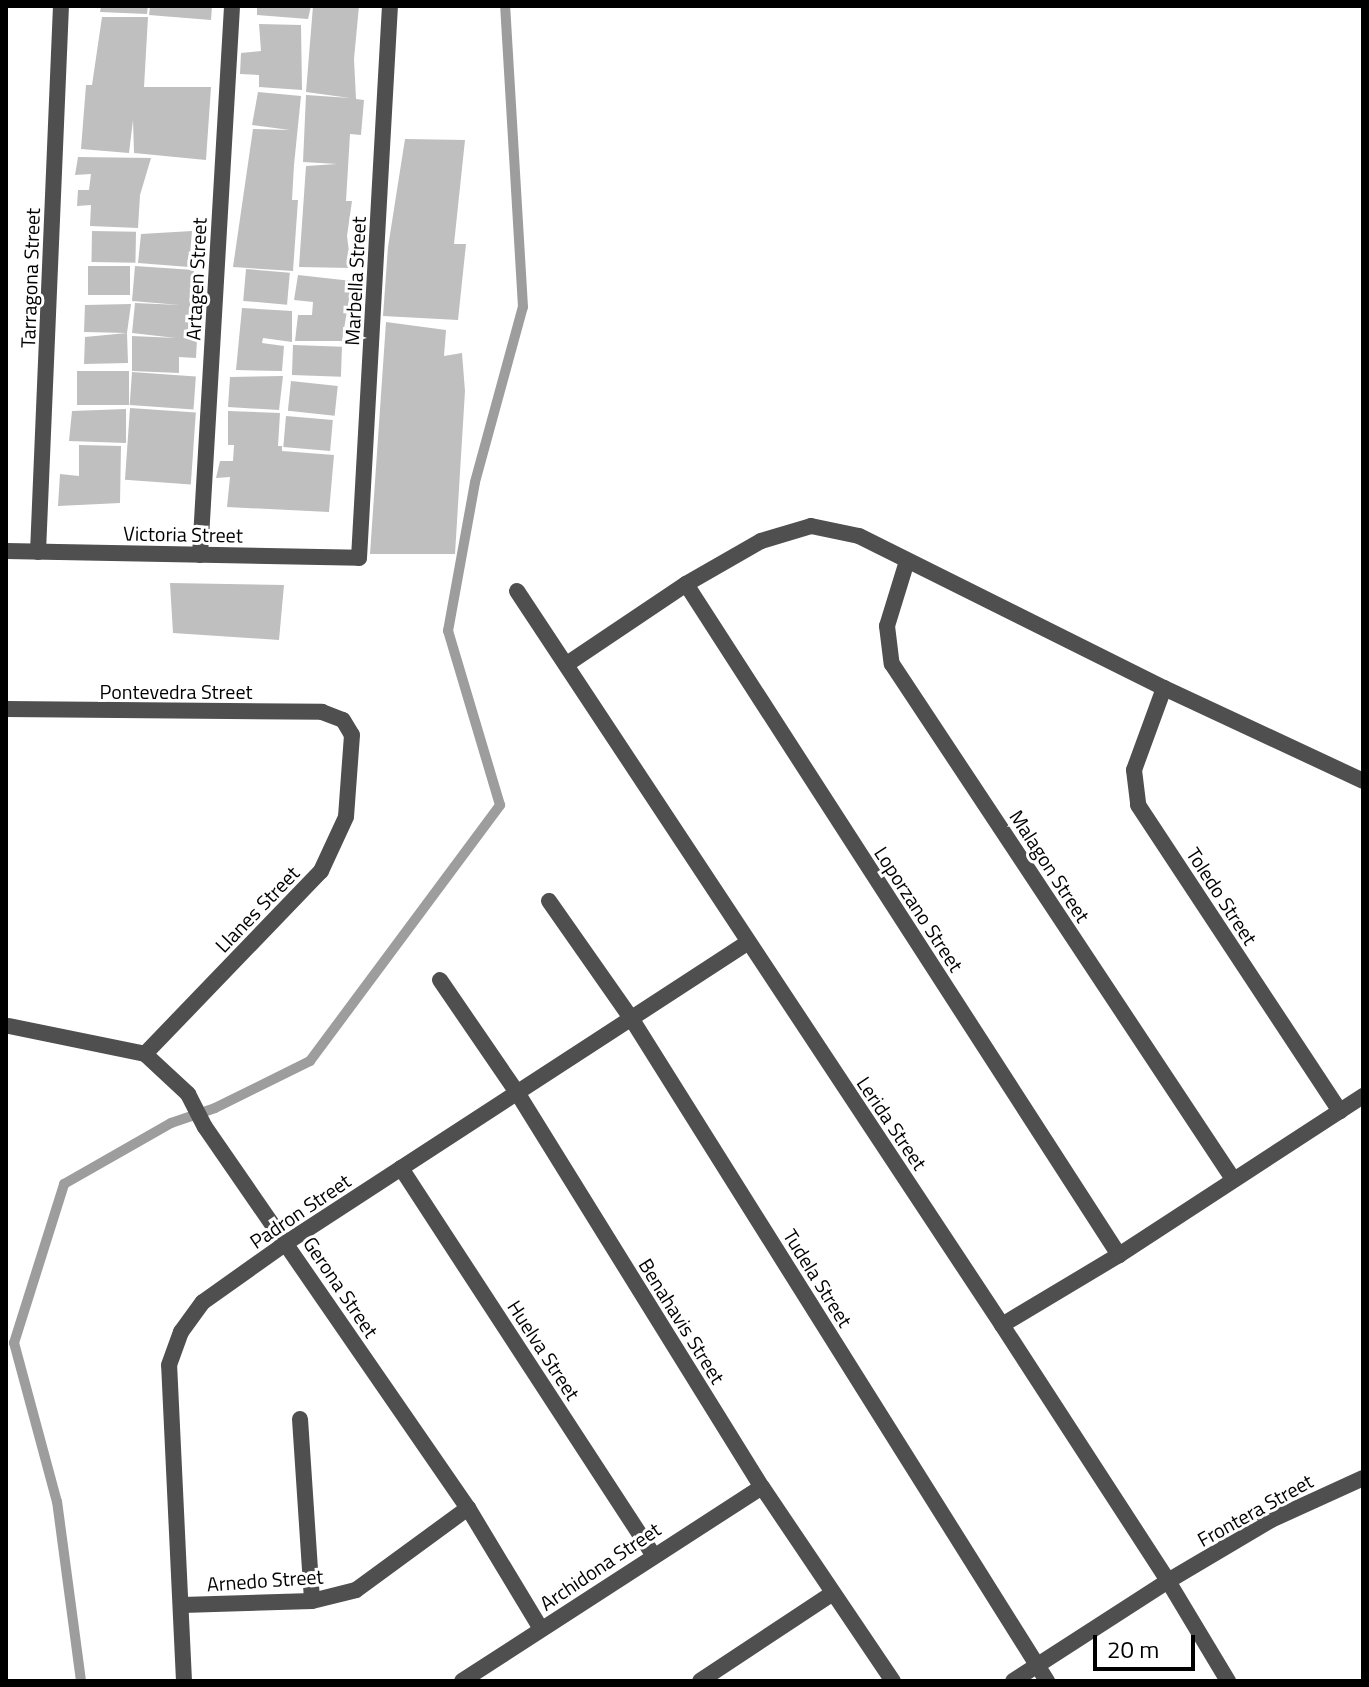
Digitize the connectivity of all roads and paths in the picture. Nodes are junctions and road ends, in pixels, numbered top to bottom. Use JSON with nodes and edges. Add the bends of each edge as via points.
{"nodes":[{"id":1,"x":61,"y":6,"type":"edge"},
{"id":2,"x":232,"y":6,"type":"edge"},
{"id":3,"x":390,"y":6,"type":"edge"},
{"id":4,"x":6,"y":551,"type":"edge"},
{"id":5,"x":38,"y":552,"type":"junction"},
{"id":6,"x":200,"y":555,"type":"junction"},
{"id":7,"x":359,"y":558,"type":"joint"},
{"id":8,"x":907,"y":561,"type":"junction"},
{"id":9,"x":686,"y":584,"type":"junction"},
{"id":10,"x":517,"y":591,"type":"dead end"},
{"id":11,"x":567,"y":664,"type":"junction"},
{"id":12,"x":1164,"y":688,"type":"junction"},
{"id":13,"x":6,"y":709,"type":"edge"},
{"id":14,"x":343,"y":720,"type":"joint"},
{"id":15,"x":1363,"y":781,"type":"edge"},
{"id":16,"x":549,"y":901,"type":"dead end"},
{"id":17,"x":747,"y":943,"type":"junction"},
{"id":18,"x":440,"y":980,"type":"dead end"},
{"id":19,"x":631,"y":1018,"type":"junction"},
{"id":20,"x":7,"y":1027,"type":"edge"},
{"id":21,"x":145,"y":1054,"type":"junction"},
{"id":22,"x":518,"y":1094,"type":"junction"},
{"id":23,"x":1363,"y":1096,"type":"edge"},
{"id":24,"x":1340,"y":1111,"type":"junction"},
{"id":25,"x":401,"y":1168,"type":"junction"},
{"id":26,"x":1233,"y":1179,"type":"junction"},
{"id":27,"x":286,"y":1243,"type":"junction"},
{"id":28,"x":1119,"y":1255,"type":"junction"},
{"id":29,"x":1002,"y":1325,"type":"junction"},
{"id":30,"x":300,"y":1419,"type":"dead end"},
{"id":31,"x":1363,"y":1478,"type":"edge"},
{"id":32,"x":762,"y":1487,"type":"junction"},
{"id":33,"x":468,"y":1508,"type":"junction"},
{"id":34,"x":653,"y":1554,"type":"junction"},
{"id":35,"x":1168,"y":1581,"type":"junction"},
{"id":36,"x":833,"y":1593,"type":"junction"},
{"id":37,"x":312,"y":1601,"type":"junction"},
{"id":38,"x":182,"y":1605,"type":"junction"},
{"id":39,"x":541,"y":1629,"type":"junction"},
{"id":40,"x":1037,"y":1666,"type":"junction"},
{"id":41,"x":184,"y":1681,"type":"edge"},
{"id":42,"x":462,"y":1681,"type":"edge"},
{"id":43,"x":700,"y":1681,"type":"edge"},
{"id":44,"x":893,"y":1681,"type":"edge"},
{"id":45,"x":1013,"y":1681,"type":"edge"},
{"id":46,"x":1047,"y":1681,"type":"edge"},
{"id":47,"x":1228,"y":1681,"type":"edge"}],
"edges":[{"from":1,"to":5,"type":"street","name":"Tarragona Street"},
{"from":2,"to":6,"type":"street","name":"Artagen Street"},
{"from":3,"to":7,"type":"street","name":"Marbella Street"},
{"from":4,"to":5,"type":"street","name":"Victoria Street"},
{"from":5,"to":6,"type":"street","name":"Victoria Street"},
{"from":6,"to":7,"type":"street","name":"Victoria Street"},
{"from":8,"to":9,"type":"street","via":[[859,536],[811,526],[761,541]]},
{"from":8,"to":12,"type":"street"},
{"from":8,"to":26,"type":"street","name":"Malagon Street","via":[[887,626],[892,664]]},
{"from":9,"to":11,"type":"street"},
{"from":9,"to":28,"type":"street","name":"Loporzano Street"},
{"from":10,"to":11,"type":"street","name":"Lerida Street"},
{"from":11,"to":17,"type":"street","name":"Lerida Street"},
{"from":12,"to":15,"type":"street"},
{"from":12,"to":24,"type":"street","name":"Toledo Street","via":[[1134,770],[1138,805]]},
{"from":13,"to":14,"type":"street","name":"Pontevedra Street","via":[[322,712]]},
{"from":14,"to":21,"type":"street","name":"Llanes Street","via":[[352,735],[346,817],[321,871]]},
{"from":16,"to":19,"type":"street","name":"Tudela Street"},
{"from":17,"to":19,"type":"street","name":"Padron Street"},
{"from":17,"to":29,"type":"street","name":"Lerida Street"},
{"from":18,"to":22,"type":"street","name":"Benahavis Street"},
{"from":19,"to":22,"type":"street","name":"Padron Street"},
{"from":19,"to":40,"type":"street","name":"Tudela Street"},
{"from":20,"to":21,"type":"street"},
{"from":21,"to":27,"type":"street","name":"Gerona Street","via":[[188,1094]]},
{"from":22,"to":25,"type":"street","name":"Padron Street"},
{"from":22,"to":32,"type":"street","name":"Benahavis Street"},
{"from":23,"to":24,"type":"street"},
{"from":24,"to":26,"type":"street"},
{"from":25,"to":27,"type":"street","name":"Padron Street"},
{"from":25,"to":34,"type":"street","name":"Huelva Street"},
{"from":26,"to":28,"type":"street"},
{"from":27,"to":33,"type":"street","name":"Gerona Street"},
{"from":27,"to":38,"type":"street","name":"Padron Street","via":[[203,1302],[181,1332],[169,1365]]},
{"from":28,"to":29,"type":"street"},
{"from":29,"to":35,"type":"street","name":"Lerida Street"},
{"from":30,"to":37,"type":"street"},
{"from":31,"to":35,"type":"street","name":"Frontera Street","via":[[1271,1520]]},
{"from":32,"to":34,"type":"street","name":"Archidona Street"},
{"from":32,"to":36,"type":"street","name":"Benahavis Street"},
{"from":33,"to":37,"type":"street","name":"Arnedo Street","via":[[356,1590]]},
{"from":33,"to":39,"type":"street","name":"Gerona Street"},
{"from":34,"to":39,"type":"street","name":"Archidona Street"},
{"from":35,"to":40,"type":"street","name":"Frontera Street"},
{"from":35,"to":47,"type":"street","name":"Lerida Street"},
{"from":36,"to":43,"type":"street"},
{"from":36,"to":44,"type":"street","name":"Benahavis Street"},
{"from":37,"to":38,"type":"street","name":"Arnedo Street"},
{"from":38,"to":41,"type":"street","name":"Padron Street"},
{"from":39,"to":42,"type":"street","name":"Archidona Street"},
{"from":40,"to":45,"type":"street","name":"Frontera Street"},
{"from":40,"to":46,"type":"street","name":"Tudela Street"}]}
